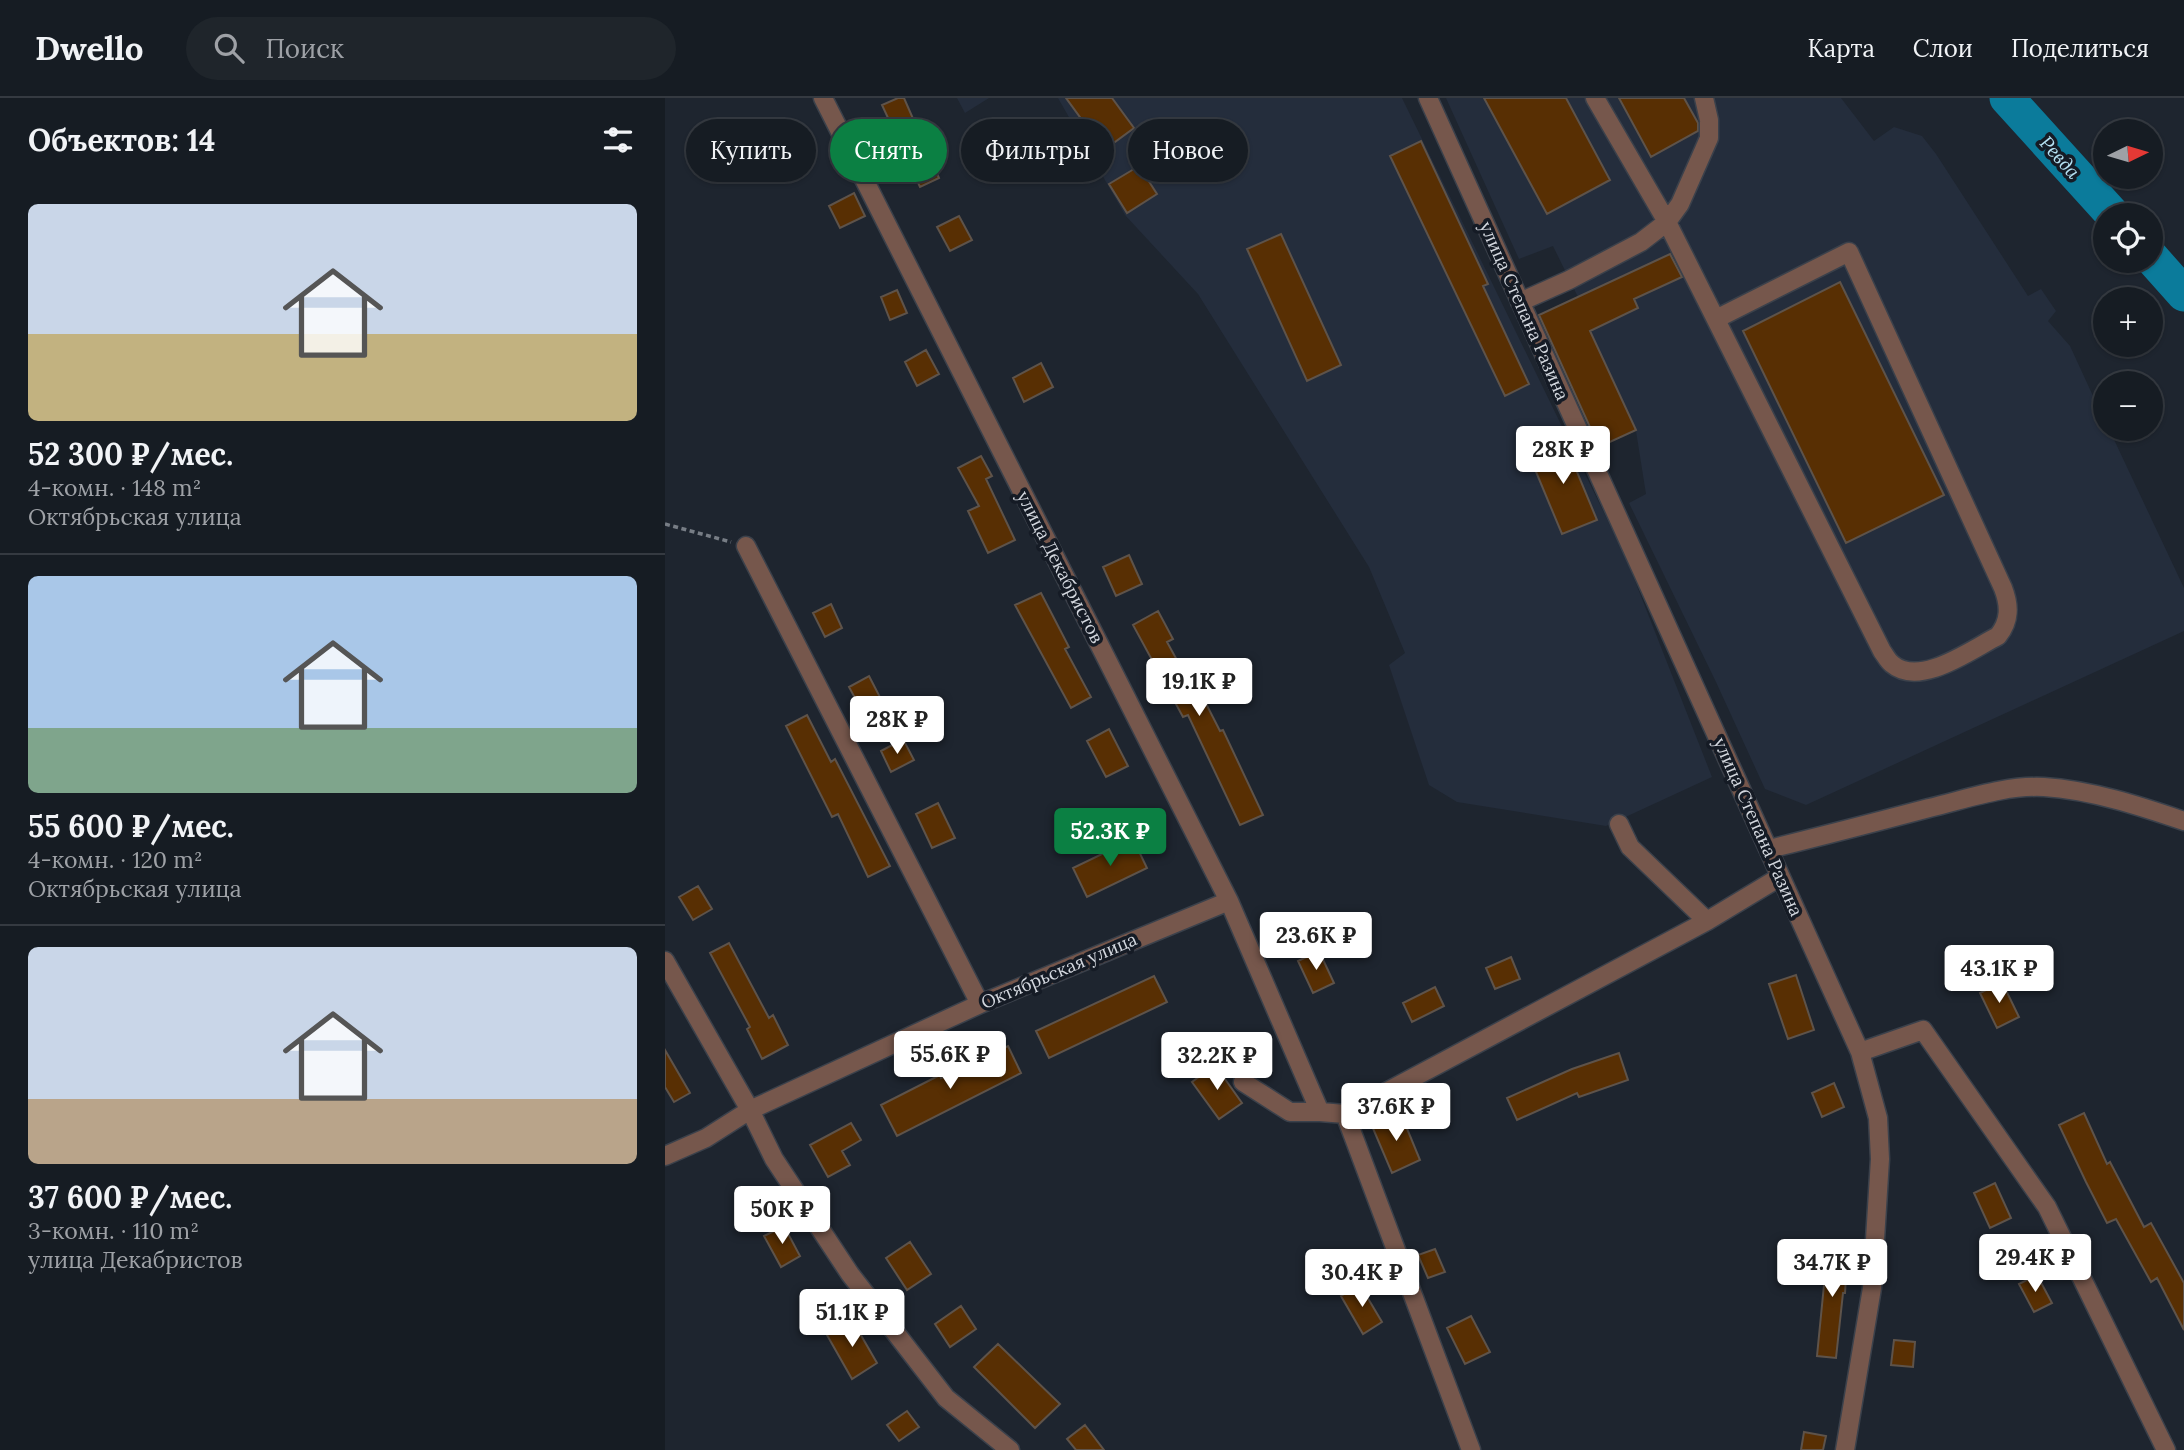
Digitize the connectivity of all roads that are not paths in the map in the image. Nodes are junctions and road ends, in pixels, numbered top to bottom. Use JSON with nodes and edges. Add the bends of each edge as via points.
{"nodes":[{"id":1,"x":823,"y":98,"type":"edge"},
{"id":2,"x":1428,"y":98,"type":"edge"},
{"id":3,"x":1595,"y":98,"type":"edge"},
{"id":4,"x":1704,"y":98,"type":"edge"},
{"id":5,"x":1667,"y":222,"type":"junction"},
{"id":6,"x":1520,"y":302,"type":"junction"},
{"id":7,"x":1716,"y":319,"type":"junction"},
{"id":8,"x":746,"y":546,"type":"road end"},
{"id":9,"x":2184,"y":821,"type":"edge"},
{"id":10,"x":1619,"y":824,"type":"dead end"},
{"id":11,"x":1769,"y":849,"type":"junction"},
{"id":12,"x":1780,"y":877,"type":"junction"},
{"id":13,"x":1229,"y":901,"type":"junction"},
{"id":14,"x":1707,"y":921,"type":"junction"},
{"id":15,"x":665,"y":961,"type":"edge"},
{"id":16,"x":980,"y":1003,"type":"junction"},
{"id":17,"x":1860,"y":1052,"type":"junction"},
{"id":18,"x":1243,"y":1082,"type":"dead end"},
{"id":19,"x":750,"y":1110,"type":"junction"},
{"id":20,"x":1320,"y":1112,"type":"junction"},
{"id":21,"x":1345,"y":1114,"type":"junction"},
{"id":22,"x":665,"y":1157,"type":"edge"},
{"id":23,"x":1010,"y":1450,"type":"edge"},
{"id":24,"x":1471,"y":1450,"type":"edge"},
{"id":25,"x":1845,"y":1450,"type":"edge"},
{"id":26,"x":2166,"y":1450,"type":"edge"}],
"edges":[{"from":1,"to":13,"type":"street","name":"улица Декабристов"},
{"from":2,"to":6,"type":"street","name":"улица Степана Разина"},
{"from":3,"to":5,"type":"street"},
{"from":4,"to":5,"type":"street","via":[[1709,138],[1680,204]]},
{"from":5,"to":6,"type":"street","via":[[1641,242]]},
{"from":5,"to":7,"type":"street"},
{"from":6,"to":11,"type":"street","name":"улица Степана Разина"},
{"from":7,"to":7,"type":"street","via":[[1892,664],[1904,671],[1932,671],[1998,636],[2008,615],[2003,588],[1849,253]]},
{"from":8,"to":16,"type":"street"},
{"from":9,"to":11,"type":"street","via":[[2072,792],[2020,788]]},
{"from":10,"to":14,"type":"street","via":[[1630,847]]},
{"from":11,"to":12,"type":"street","name":"улица Степана Разина"},
{"from":12,"to":14,"type":"street"},
{"from":12,"to":17,"type":"street","name":"улица Степана Разина"},
{"from":13,"to":16,"type":"street","name":"Октябрьская улица"},
{"from":13,"to":20,"type":"street","name":"улица Декабристов"},
{"from":14,"to":21,"type":"street"},
{"from":15,"to":19,"type":"street"},
{"from":16,"to":19,"type":"street","name":"Октябрьская улица"},
{"from":17,"to":25,"type":"street","name":"улица Степана Разина","via":[[1878,1118],[1880,1159],[1872,1288]]},
{"from":17,"to":26,"type":"street","via":[[1923,1030],[2047,1207]]},
{"from":18,"to":20,"type":"street","via":[[1290,1112]]},
{"from":19,"to":22,"type":"street","name":"Октябрьская улица"},
{"from":19,"to":23,"type":"street","via":[[774,1159],[850,1274],[946,1398]]},
{"from":20,"to":21,"type":"street"},
{"from":21,"to":24,"type":"street"}]}
